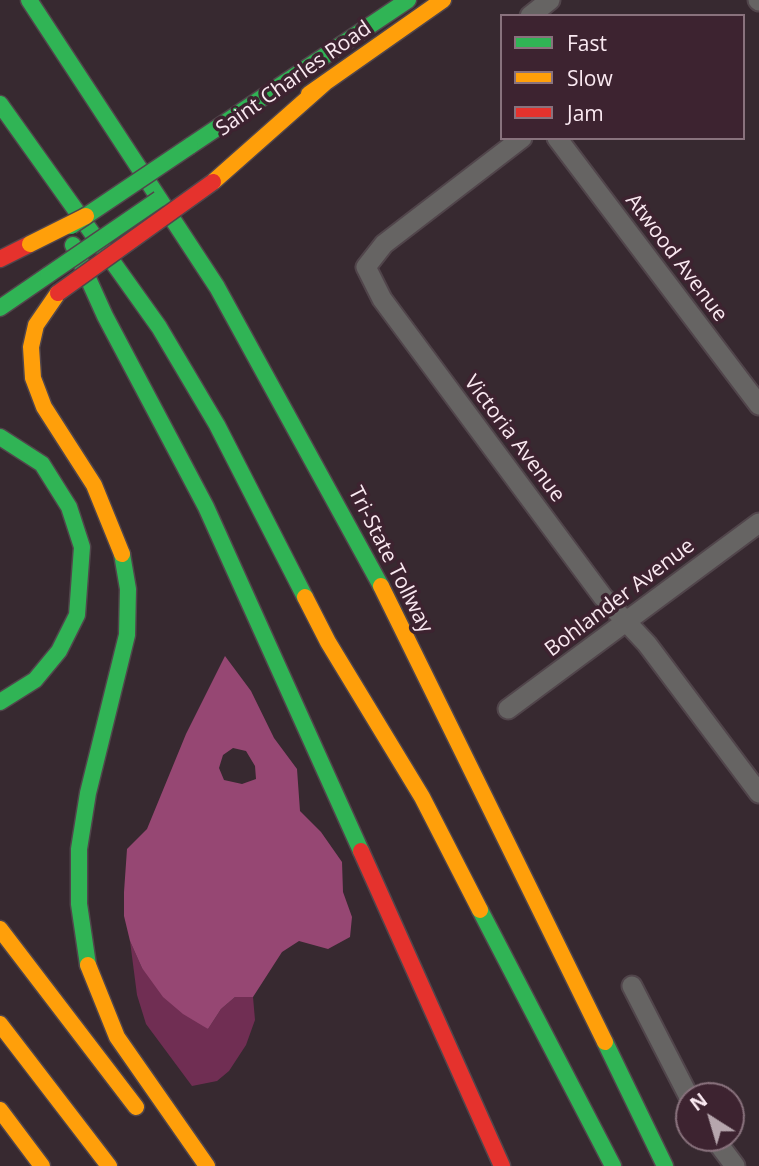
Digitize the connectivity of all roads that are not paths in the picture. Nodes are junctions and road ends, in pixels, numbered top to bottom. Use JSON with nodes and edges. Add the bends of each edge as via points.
{"nodes":[{"id":1,"x":29,"y":0,"type":"edge"},
{"id":2,"x":408,"y":0,"type":"edge"},
{"id":3,"x":443,"y":0,"type":"edge"},
{"id":4,"x":550,"y":0,"type":"edge"},
{"id":5,"x":532,"y":14,"type":"edge"},
{"id":6,"x":0,"y":104,"type":"edge"},
{"id":7,"x":519,"y":140,"type":"edge"},
{"id":8,"x":559,"y":140,"type":"edge"},
{"id":9,"x":30,"y":145,"type":"junction"},
{"id":10,"x":171,"y":191,"type":"dead end"},
{"id":11,"x":32,"y":248,"type":"junction"},
{"id":12,"x":0,"y":259,"type":"edge"},
{"id":13,"x":0,"y":276,"type":"edge"},
{"id":14,"x":0,"y":308,"type":"edge"},
{"id":15,"x":759,"y":405,"type":"edge"},
{"id":16,"x":0,"y":437,"type":"edge"},
{"id":17,"x":759,"y":523,"type":"edge"},
{"id":18,"x":626,"y":622,"type":"junction"},
{"id":19,"x":0,"y":702,"type":"edge"},
{"id":20,"x":508,"y":709,"type":"dead end"},
{"id":21,"x":759,"y":793,"type":"edge"},
{"id":22,"x":0,"y":929,"type":"edge"},
{"id":23,"x":632,"y":986,"type":"dead end"},
{"id":24,"x":0,"y":1024,"type":"edge"},
{"id":25,"x":681,"y":1082,"type":"edge"},
{"id":26,"x":0,"y":1110,"type":"edge"},
{"id":27,"x":148,"y":1123,"type":"dead end"},
{"id":28,"x":42,"y":1166,"type":"edge"},
{"id":29,"x":109,"y":1166,"type":"edge"},
{"id":30,"x":207,"y":1166,"type":"edge"},
{"id":31,"x":502,"y":1166,"type":"edge"},
{"id":32,"x":613,"y":1166,"type":"edge"},
{"id":33,"x":665,"y":1166,"type":"edge"}],
"edges":[{"from":1,"to":33,"type":"main road","name":"Tri-State Tollway","via":[[216,287],[301,437],[384,591]]},
{"from":2,"to":11,"type":"main road","name":"Saint Charles Road","bridge":true},
{"from":3,"to":30,"type":"main road","name":"Saint Charles Road","bridge":true,"via":[[203,175],[58,293],[36,325],[31,347],[33,378],[44,407],[110,518],[128,589],[127,635],[79,849],[79,904],[88,964],[117,1037]]},
{"from":4,"to":5,"type":"street"},
{"from":6,"to":9,"type":"main road"},
{"from":7,"to":18,"type":"street","name":"Victoria Avenue","via":[[384,244],[366,267],[390,310]]},
{"from":8,"to":15,"type":"street","name":"Atwood Avenue"},
{"from":9,"to":31,"type":"main road","via":[[105,316],[206,507]]},
{"from":9,"to":32,"type":"main road","via":[[159,327],[216,425],[328,642],[422,797]]},
{"from":10,"to":14,"type":"main road","bridge":true},
{"from":11,"to":12,"type":"main road"},
{"from":11,"to":13,"type":"main road"},
{"from":16,"to":19,"type":"main road","via":[[42,464],[60,489],[82,547],[77,615],[59,651],[35,680]]},
{"from":17,"to":18,"type":"street","name":"Bohlander Avenue"},
{"from":18,"to":20,"type":"street","name":"Bohlander Avenue"},
{"from":18,"to":21,"type":"street","name":"Victoria Avenue","via":[[648,644]]},
{"from":22,"to":27,"type":"main road"},
{"from":23,"to":25,"type":"street"},
{"from":24,"to":29,"type":"main road"},
{"from":26,"to":28,"type":"main road"}]}
